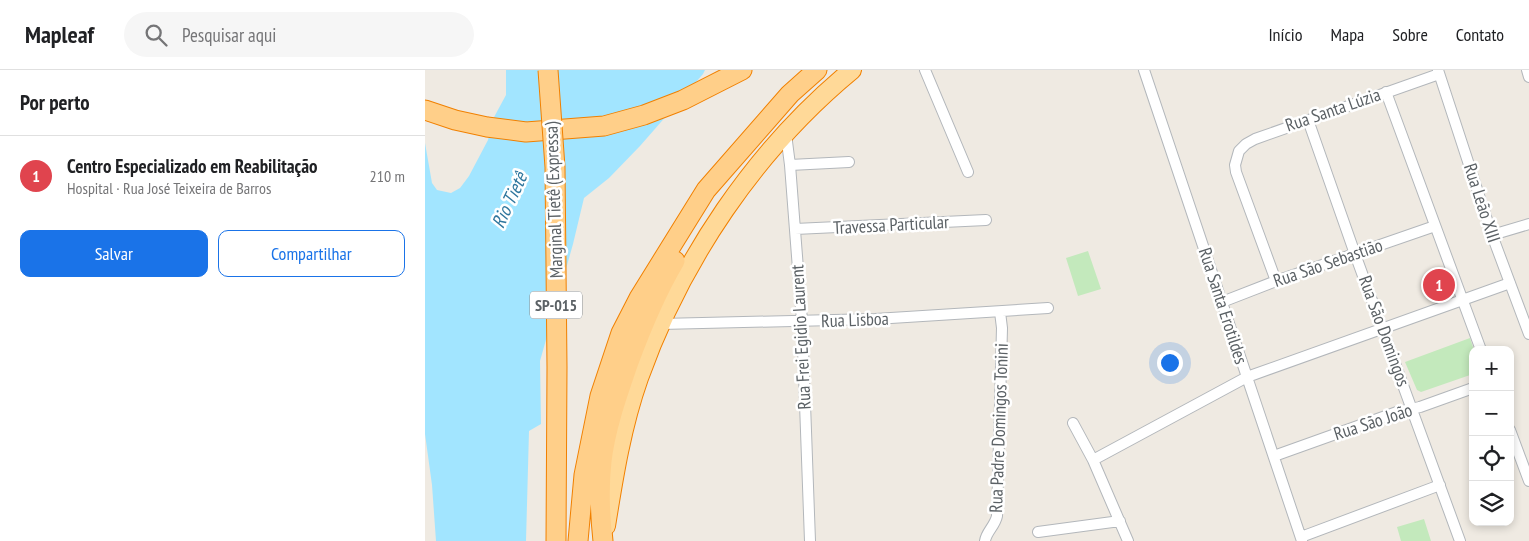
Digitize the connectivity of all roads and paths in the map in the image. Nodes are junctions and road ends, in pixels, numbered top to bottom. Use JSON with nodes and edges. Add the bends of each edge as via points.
{"nodes":[{"id":1,"x":548,"y":70,"type":"edge"},
{"id":2,"x":742,"y":70,"type":"edge"},
{"id":3,"x":817,"y":70,"type":"edge"},
{"id":4,"x":852,"y":70,"type":"edge"},
{"id":5,"x":925,"y":70,"type":"edge"},
{"id":6,"x":1144,"y":70,"type":"edge"},
{"id":7,"x":1527,"y":70,"type":"edge"},
{"id":8,"x":1439,"y":72,"type":"edge"},
{"id":9,"x":1529,"y":77,"type":"edge"},
{"id":10,"x":1386,"y":92,"type":"junction"},
{"id":11,"x":425,"y":110,"type":"edge"},
{"id":12,"x":1308,"y":120,"type":"junction"},
{"id":13,"x":786,"y":134,"type":"junction"},
{"id":14,"x":738,"y":154,"type":"junction"},
{"id":15,"x":849,"y":162,"type":"dead end"},
{"id":16,"x":790,"y":165,"type":"junction"},
{"id":17,"x":968,"y":172,"type":"dead end"},
{"id":18,"x":986,"y":220,"type":"dead end"},
{"id":19,"x":1529,"y":224,"type":"edge"},
{"id":20,"x":1435,"y":226,"type":"junction"},
{"id":21,"x":795,"y":229,"type":"junction"},
{"id":22,"x":1492,"y":235,"type":"junction"},
{"id":23,"x":1355,"y":254,"type":"junction"},
{"id":24,"x":1276,"y":281,"type":"junction"},
{"id":25,"x":1510,"y":283,"type":"junction"},
{"id":26,"x":1463,"y":300,"type":"junction"},
{"id":27,"x":1222,"y":302,"type":"junction"},
{"id":28,"x":1048,"y":308,"type":"dead end"},
{"id":29,"x":1000,"y":312,"type":"junction"},
{"id":30,"x":801,"y":321,"type":"junction"},
{"id":31,"x":661,"y":324,"type":"junction"},
{"id":32,"x":1383,"y":328,"type":"junction"},
{"id":33,"x":1528,"y":330,"type":"edge"},
{"id":34,"x":1480,"y":346,"type":"edge"},
{"id":35,"x":1247,"y":377,"type":"junction"},
{"id":36,"x":1469,"y":389,"type":"edge"},
{"id":37,"x":1413,"y":409,"type":"junction"},
{"id":38,"x":1073,"y":423,"type":"dead end"},
{"id":39,"x":1512,"y":436,"type":"edge"},
{"id":40,"x":1274,"y":456,"type":"junction"},
{"id":41,"x":1093,"y":460,"type":"junction"},
{"id":42,"x":1529,"y":481,"type":"edge"},
{"id":43,"x":1440,"y":485,"type":"junction"},
{"id":44,"x":1120,"y":521,"type":"junction"},
{"id":45,"x":1038,"y":532,"type":"dead end"},
{"id":46,"x":1302,"y":539,"type":"edge"},
{"id":47,"x":556,"y":541,"type":"edge"},
{"id":48,"x":578,"y":541,"type":"edge"},
{"id":49,"x":603,"y":541,"type":"edge"},
{"id":50,"x":810,"y":541,"type":"edge"},
{"id":51,"x":985,"y":541,"type":"edge"},
{"id":52,"x":1128,"y":541,"type":"edge"},
{"id":53,"x":1461,"y":541,"type":"edge"}],
"edges":[{"from":1,"to":47,"type":"highway","name":"Marginal Tietê (Expressa)","number":"SP-015","bridge":true,"via":[[555,167]]},
{"from":2,"to":11,"type":"highway","via":[[683,100],[604,126],[526,132],[487,127]]},
{"from":3,"to":14,"type":"highway","via":[[790,94]]},
{"from":4,"to":13,"type":"highway"},
{"from":5,"to":17,"type":"street"},
{"from":6,"to":27,"type":"street","name":"Rua Santa Erotildes"},
{"from":7,"to":9,"type":"street"},
{"from":8,"to":10,"type":"street","name":"Rua Santa Lúzia"},
{"from":8,"to":22,"type":"street","name":"Rua Leão XIII"},
{"from":10,"to":12,"type":"street","name":"Rua Santa Lúzia"},
{"from":10,"to":20,"type":"street"},
{"from":12,"to":23,"type":"street","name":"Rua São Domingos"},
{"from":12,"to":24,"type":"street","name":"Rua Santa Lúzia","via":[[1255,138],[1239,151],[1236,159],[1236,172]]},
{"from":13,"to":16,"type":"street","name":"Rua Frei Egidio Laurent"},
{"from":13,"to":31,"type":"highway","via":[[753,170],[709,235]]},
{"from":14,"to":48,"type":"highway","via":[[706,190],[685,222],[621,333],[593,428],[584,475]]},
{"from":14,"to":49,"type":"highway","via":[[654,301],[621,384],[602,461],[599,509]]},
{"from":15,"to":16,"type":"street"},
{"from":16,"to":21,"type":"street","name":"Rua Frei Egidio Laurent"},
{"from":18,"to":21,"type":"street","name":"Travessa Particular"},
{"from":19,"to":22,"type":"street"},
{"from":20,"to":23,"type":"street","name":"Rua São Sebastião"},
{"from":20,"to":26,"type":"street"},
{"from":21,"to":30,"type":"street","name":"Rua Frei Egidio Laurent"},
{"from":22,"to":25,"type":"street","name":"Rua Leão XIII"},
{"from":23,"to":24,"type":"street","name":"Rua São Sebastião"},
{"from":23,"to":32,"type":"street","name":"Rua São Domingos"},
{"from":24,"to":27,"type":"street","name":"Rua São Sebastião"},
{"from":25,"to":26,"type":"street"},
{"from":25,"to":33,"type":"street","name":"Rua Leão XIII"},
{"from":26,"to":32,"type":"street"},
{"from":26,"to":34,"type":"street"},
{"from":27,"to":35,"type":"street","name":"Rua Santa Erotildes"},
{"from":28,"to":29,"type":"street","name":"Rua Lisboa"},
{"from":29,"to":30,"type":"street","name":"Rua Lisboa"},
{"from":29,"to":51,"type":"street","name":"Rua Padre Domingos Tonini","via":[[997,516]]},
{"from":30,"to":31,"type":"street","name":"Rua Lisboa"},
{"from":30,"to":50,"type":"street","name":"Rua Frei Egidio Laurent"},
{"from":31,"to":49,"type":"highway","via":[[639,378],[625,426]]},
{"from":32,"to":35,"type":"street"},
{"from":32,"to":37,"type":"street","name":"Rua São Domingos"},
{"from":35,"to":40,"type":"street","name":"Rua Santa Erotildes"},
{"from":35,"to":41,"type":"street"},
{"from":36,"to":37,"type":"street","name":"Rua São João"},
{"from":37,"to":40,"type":"street","name":"Rua São João"},
{"from":37,"to":43,"type":"street","name":"Rua São Domingos"},
{"from":38,"to":41,"type":"street"},
{"from":39,"to":42,"type":"street"},
{"from":40,"to":46,"type":"street","name":"Rua Santa Erotildes"},
{"from":41,"to":44,"type":"street"},
{"from":43,"to":46,"type":"street"},
{"from":43,"to":53,"type":"street","name":"Rua São Domingos"},
{"from":44,"to":45,"type":"street"},
{"from":44,"to":52,"type":"street"}]}
